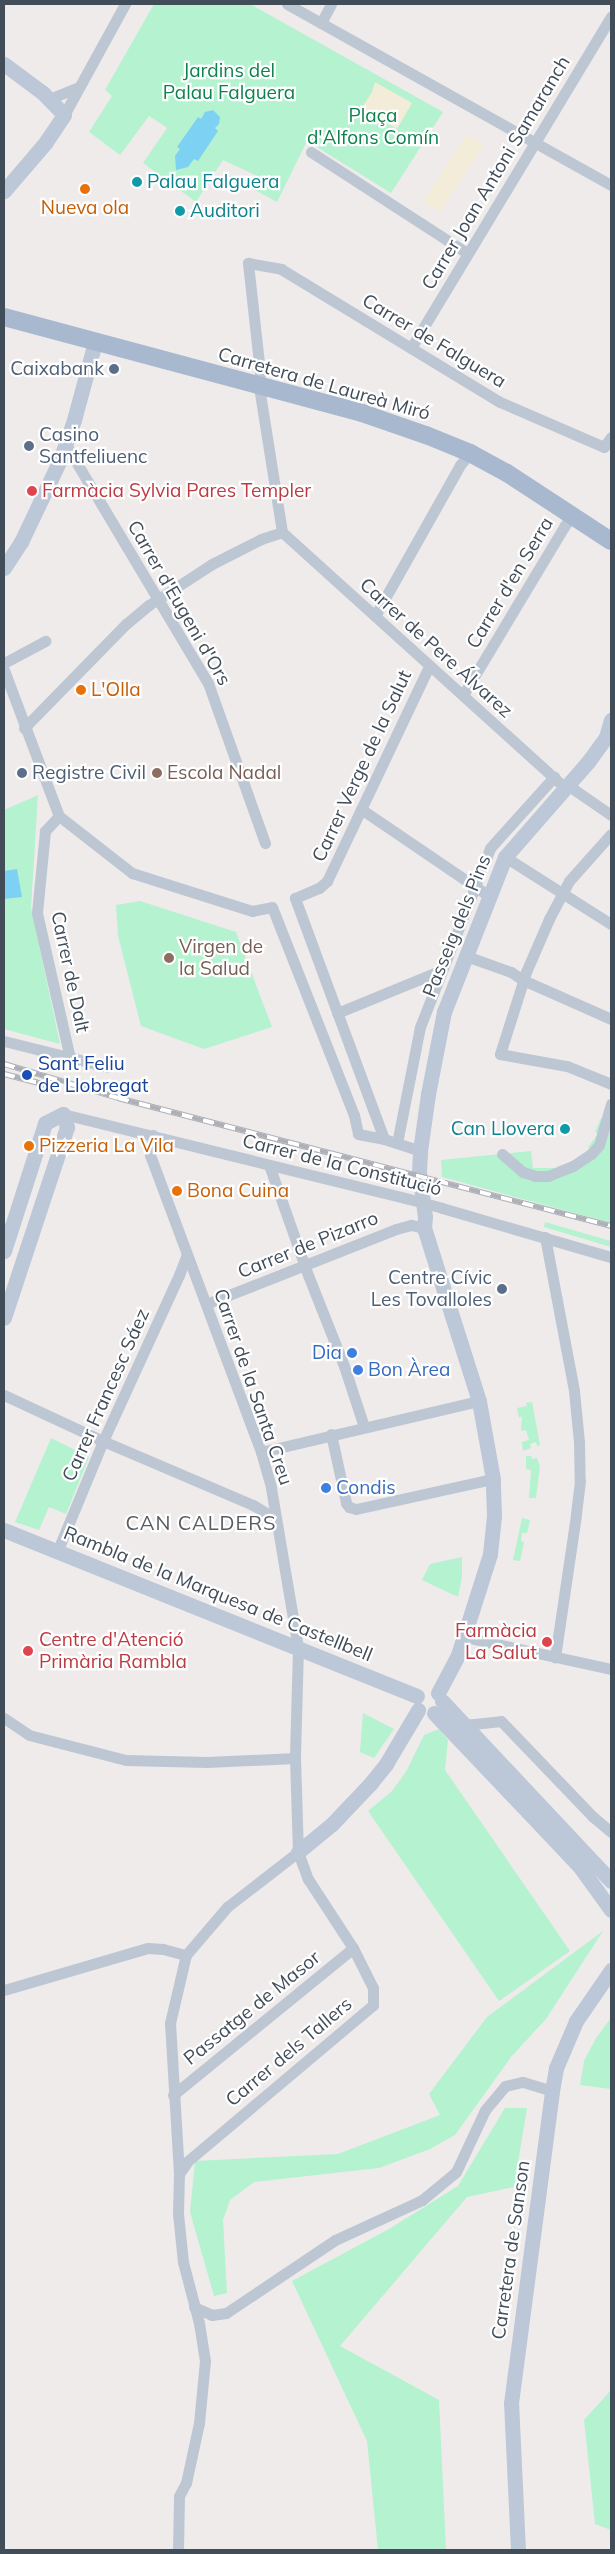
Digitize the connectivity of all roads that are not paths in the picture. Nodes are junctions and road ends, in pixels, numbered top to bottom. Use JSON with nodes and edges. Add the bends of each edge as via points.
{"nodes":[{"id":1,"x":125,"y":4,"type":"edge"},
{"id":2,"x":287,"y":4,"type":"edge"},
{"id":3,"x":331,"y":4,"type":"edge"},
{"id":4,"x":611,"y":17,"type":"edge"},
{"id":5,"x":321,"y":22,"type":"junction"},
{"id":6,"x":4,"y":64,"type":"edge"},
{"id":7,"x":79,"y":87,"type":"junction"},
{"id":8,"x":49,"y":99,"type":"junction"},
{"id":9,"x":64,"y":115,"type":"junction"},
{"id":10,"x":533,"y":143,"type":"junction"},
{"id":11,"x":311,"y":152,"type":"dead end"},
{"id":12,"x":611,"y":185,"type":"edge"},
{"id":13,"x":4,"y":191,"type":"edge"},
{"id":14,"x":467,"y":253,"type":"junction"},
{"id":15,"x":4,"y":317,"type":"edge"},
{"id":16,"x":95,"y":342,"type":"junction"},
{"id":17,"x":411,"y":348,"type":"junction"},
{"id":18,"x":260,"y":393,"type":"junction"},
{"id":19,"x":611,"y":437,"type":"edge"},
{"id":20,"x":66,"y":445,"type":"junction"},
{"id":21,"x":470,"y":453,"type":"junction"},
{"id":22,"x":573,"y":515,"type":"junction"},
{"id":23,"x":282,"y":532,"type":"junction"},
{"id":24,"x":611,"y":541,"type":"edge"},
{"id":25,"x":4,"y":568,"type":"edge"},
{"id":26,"x":158,"y":599,"type":"junction"},
{"id":27,"x":375,"y":616,"type":"junction"},
{"id":28,"x":45,"y":641,"type":"dead end"},
{"id":29,"x":4,"y":662,"type":"edge"},
{"id":30,"x":429,"y":666,"type":"junction"},
{"id":31,"x":4,"y":670,"type":"edge"},
{"id":32,"x":462,"y":696,"type":"junction"},
{"id":33,"x":611,"y":720,"type":"edge"},
{"id":34,"x":24,"y":728,"type":"junction"},
{"id":35,"x":609,"y":739,"type":"edge"},
{"id":36,"x":554,"y":777,"type":"junction"},
{"id":37,"x":568,"y":787,"type":"junction"},
{"id":38,"x":362,"y":809,"type":"junction"},
{"id":39,"x":611,"y":815,"type":"edge"},
{"id":40,"x":59,"y":816,"type":"junction"},
{"id":41,"x":611,"y":834,"type":"edge"},
{"id":42,"x":265,"y":843,"type":"dead end"},
{"id":43,"x":505,"y":857,"type":"junction"},
{"id":44,"x":474,"y":887,"type":"junction"},
{"id":45,"x":562,"y":895,"type":"junction"},
{"id":46,"x":489,"y":896,"type":"junction"},
{"id":47,"x":611,"y":924,"type":"edge"},
{"id":48,"x":466,"y":956,"type":"junction"},
{"id":49,"x":442,"y":970,"type":"junction"},
{"id":50,"x":523,"y":980,"type":"junction"},
{"id":51,"x":337,"y":1013,"type":"junction"},
{"id":52,"x":611,"y":1019,"type":"edge"},
{"id":53,"x":4,"y":1041,"type":"edge"},
{"id":54,"x":70,"y":1058,"type":"junction"},
{"id":55,"x":108,"y":1067,"type":"dead end"},
{"id":56,"x":611,"y":1084,"type":"edge"},
{"id":57,"x":611,"y":1104,"type":"edge"},
{"id":58,"x":62,"y":1114,"type":"junction"},
{"id":59,"x":609,"y":1117,"type":"edge"},
{"id":60,"x":153,"y":1136,"type":"junction"},
{"id":61,"x":384,"y":1139,"type":"junction"},
{"id":62,"x":397,"y":1143,"type":"junction"},
{"id":63,"x":420,"y":1151,"type":"junction"},
{"id":64,"x":502,"y":1154,"type":"dead end"},
{"id":65,"x":269,"y":1165,"type":"junction"},
{"id":66,"x":424,"y":1228,"type":"junction"},
{"id":67,"x":545,"y":1237,"type":"junction"},
{"id":68,"x":4,"y":1251,"type":"edge"},
{"id":69,"x":186,"y":1254,"type":"junction"},
{"id":70,"x":611,"y":1257,"type":"edge"},
{"id":71,"x":305,"y":1265,"type":"junction"},
{"id":72,"x":206,"y":1304,"type":"junction"},
{"id":73,"x":4,"y":1318,"type":"edge"},
{"id":74,"x":4,"y":1395,"type":"edge"},
{"id":75,"x":479,"y":1401,"type":"junction"},
{"id":76,"x":364,"y":1427,"type":"junction"},
{"id":77,"x":332,"y":1434,"type":"junction"},
{"id":78,"x":103,"y":1441,"type":"junction"},
{"id":79,"x":261,"y":1452,"type":"junction"},
{"id":80,"x":493,"y":1479,"type":"junction"},
{"id":81,"x":271,"y":1488,"type":"junction"},
{"id":82,"x":257,"y":1507,"type":"junction"},
{"id":83,"x":276,"y":1519,"type":"junction"},
{"id":84,"x":4,"y":1530,"type":"edge"},
{"id":85,"x":57,"y":1552,"type":"junction"},
{"id":86,"x":465,"y":1637,"type":"junction"},
{"id":87,"x":298,"y":1648,"type":"junction"},
{"id":88,"x":555,"y":1657,"type":"junction"},
{"id":89,"x":611,"y":1669,"type":"edge"},
{"id":90,"x":438,"y":1702,"type":"junction"},
{"id":91,"x":418,"y":1703,"type":"junction"},
{"id":92,"x":4,"y":1718,"type":"edge"},
{"id":93,"x":464,"y":1725,"type":"junction"},
{"id":94,"x":294,"y":1758,"type":"junction"},
{"id":95,"x":611,"y":1832,"type":"edge"},
{"id":96,"x":297,"y":1844,"type":"junction"},
{"id":97,"x":611,"y":1881,"type":"edge"},
{"id":98,"x":611,"y":1910,"type":"edge"},
{"id":99,"x":353,"y":1948,"type":"junction"},
{"id":100,"x":186,"y":1955,"type":"junction"},
{"id":101,"x":611,"y":1970,"type":"edge"},
{"id":102,"x":4,"y":1990,"type":"edge"},
{"id":103,"x":552,"y":2091,"type":"junction"},
{"id":104,"x":173,"y":2095,"type":"junction"},
{"id":105,"x":179,"y":2174,"type":"junction"},
{"id":106,"x":194,"y":2307,"type":"junction"},
{"id":107,"x":178,"y":2550,"type":"edge"},
{"id":108,"x":518,"y":2550,"type":"edge"}],
"edges":[{"from":1,"to":7,"type":"street"},
{"from":2,"to":5,"type":"street"},
{"from":3,"to":5,"type":"street"},
{"from":4,"to":10,"type":"street","name":"Carrer Joan Antoni Samaranch"},
{"from":5,"to":10,"type":"street"},
{"from":6,"to":8,"type":"street"},
{"from":7,"to":8,"type":"street"},
{"from":7,"to":9,"type":"street"},
{"from":8,"to":9,"type":"street"},
{"from":9,"to":13,"type":"street","via":[[46,142]]},
{"from":10,"to":12,"type":"street"},
{"from":10,"to":14,"type":"street","name":"Carrer Joan Antoni Samaranch"},
{"from":11,"to":14,"type":"street"},
{"from":14,"to":17,"type":"street","name":"Carrer Joan Antoni Samaranch"},
{"from":15,"to":16,"type":"main road","name":"Carretera de Laureà Miró"},
{"from":16,"to":18,"type":"main road","name":"Carretera de Laureà Miró"},
{"from":16,"to":20,"type":"street"},
{"from":17,"to":18,"type":"street","name":"Carrer de Falguera","via":[[281,269],[248,263]]},
{"from":17,"to":19,"type":"street","name":"Carrer de Falguera","via":[[500,402],[604,447]]},
{"from":18,"to":21,"type":"main road","name":"Carretera de Laureà Miró","via":[[362,413]]},
{"from":18,"to":23,"type":"street"},
{"from":20,"to":25,"type":"street","via":[[20,542]]},
{"from":20,"to":26,"type":"street","name":"Carrer d'Eugeni d'Ors"},
{"from":21,"to":22,"type":"main road","name":"Carretera de Laureà Miró"},
{"from":21,"to":27,"type":"street","via":[[460,465]]},
{"from":22,"to":24,"type":"main road","name":"Carretera de Laureà Miró"},
{"from":22,"to":32,"type":"street","name":"Carrer d'en Serra"},
{"from":23,"to":26,"type":"street","via":[[212,564]]},
{"from":23,"to":27,"type":"street","name":"Carrer de Pere Álvarez"},
{"from":26,"to":34,"type":"street","via":[[126,624]]},
{"from":26,"to":42,"type":"street","name":"Carrer d'Eugeni d'Ors","via":[[208,682]]},
{"from":27,"to":30,"type":"street","name":"Carrer de Pere Álvarez"},
{"from":28,"to":29,"type":"street"},
{"from":30,"to":32,"type":"street","name":"Carrer de Pere Álvarez"},
{"from":30,"to":38,"type":"street","name":"Carrer Verge de la Salut"},
{"from":31,"to":34,"type":"street"},
{"from":32,"to":36,"type":"street","name":"Carrer de Pere Álvarez"},
{"from":33,"to":35,"type":"street","name":"Passeig dels Pins","via":[[608,723]]},
{"from":34,"to":40,"type":"street"},
{"from":35,"to":37,"type":"street","name":"Passeig dels Pins"},
{"from":36,"to":37,"type":"street","name":"Carrer de Pere Álvarez"},
{"from":36,"to":44,"type":"street","name":"Passeig dels Pins","via":[[490,848]]},
{"from":37,"to":39,"type":"street","name":"Carrer de Pere Álvarez"},
{"from":37,"to":43,"type":"street","name":"Passeig dels Pins"},
{"from":38,"to":44,"type":"street"},
{"from":38,"to":51,"type":"street","name":"Carrer Verge de la Salut","via":[[327,881],[295,898]]},
{"from":40,"to":54,"type":"street","name":"Carrer de Dalt","via":[[45,831],[37,913]]},
{"from":40,"to":61,"type":"street","name":"Carrer de la Constitució","via":[[132,873],[252,911],[272,907],[354,1115],[358,1134]]},
{"from":41,"to":45,"type":"street","via":[[569,881]]},
{"from":43,"to":45,"type":"street"},
{"from":43,"to":46,"type":"street","name":"Passeig dels Pins"},
{"from":44,"to":46,"type":"street"},
{"from":44,"to":49,"type":"street","name":"Passeig dels Pins"},
{"from":45,"to":47,"type":"street"},
{"from":45,"to":50,"type":"street","via":[[548,919]]},
{"from":46,"to":48,"type":"street","name":"Passeig dels Pins"},
{"from":48,"to":50,"type":"street","via":[[511,972]]},
{"from":48,"to":63,"type":"street","name":"Passeig dels Pins","via":[[444,1012]]},
{"from":49,"to":51,"type":"street"},
{"from":49,"to":62,"type":"street","name":"Passeig dels Pins","via":[[420,1027]]},
{"from":50,"to":52,"type":"street"},
{"from":50,"to":56,"type":"street","via":[[500,1054],[567,1066]]},
{"from":51,"to":61,"type":"street"},
{"from":53,"to":54,"type":"street"},
{"from":54,"to":55,"type":"street"},
{"from":57,"to":59,"type":"street"},
{"from":58,"to":60,"type":"street","name":"Carrer de la Constitució"},
{"from":58,"to":68,"type":"street","via":[[45,1123]]},
{"from":58,"to":73,"type":"street","via":[[67,1127]]},
{"from":59,"to":64,"type":"street","via":[[604,1134],[591,1154],[548,1176],[522,1172]]},
{"from":60,"to":65,"type":"street","name":"Carrer de la Constitució"},
{"from":60,"to":69,"type":"street","name":"Carrer de la Santa Creu","via":[[150,1155]]},
{"from":61,"to":62,"type":"street","name":"Carrer de la Constitució"},
{"from":62,"to":63,"type":"street","name":"Carrer de la Constitució"},
{"from":63,"to":66,"type":"street","name":"Passeig dels Pins"},
{"from":65,"to":67,"type":"street","name":"Carrer de la Constitució","bridge":true},
{"from":65,"to":71,"type":"street"},
{"from":66,"to":71,"type":"street","name":"Carrer de Pizarro","via":[[411,1225],[396,1229]]},
{"from":66,"to":75,"type":"street","name":"Passeig dels Pins"},
{"from":67,"to":70,"type":"street","name":"Carrer de la Constitució"},
{"from":67,"to":88,"type":"street","via":[[574,1391],[580,1481]]},
{"from":69,"to":72,"type":"street","name":"Carrer de la Santa Creu"},
{"from":69,"to":78,"type":"street","name":"Carrer Francesc Sáez","via":[[180,1275]]},
{"from":71,"to":72,"type":"street","name":"Carrer de Pizarro"},
{"from":71,"to":76,"type":"street"},
{"from":72,"to":79,"type":"street","name":"Carrer de la Santa Creu"},
{"from":74,"to":78,"type":"street"},
{"from":75,"to":76,"type":"street"},
{"from":75,"to":80,"type":"street","name":"Passeig dels Pins"},
{"from":76,"to":77,"type":"street"},
{"from":77,"to":79,"type":"street"},
{"from":77,"to":80,"type":"street","via":[[348,1509]]},
{"from":78,"to":82,"type":"street"},
{"from":78,"to":85,"type":"street","name":"Carrer Francesc Sáez"},
{"from":79,"to":81,"type":"street","name":"Carrer de la Santa Creu"},
{"from":80,"to":86,"type":"street","name":"Passeig dels Pins","via":[[490,1554]]},
{"from":81,"to":82,"type":"street"},
{"from":81,"to":83,"type":"street","name":"Carrer de la Santa Creu"},
{"from":82,"to":83,"type":"street"},
{"from":83,"to":87,"type":"street","name":"Carrer de la Santa Creu"},
{"from":84,"to":85,"type":"street","name":"Rambla de la Marquesa de Castellbell"},
{"from":85,"to":87,"type":"street","name":"Rambla de la Marquesa de Castellbell"},
{"from":86,"to":88,"type":"street"},
{"from":86,"to":90,"type":"street","name":"Passeig dels Pins"},
{"from":87,"to":91,"type":"street","name":"Rambla de la Marquesa de Castellbell"},
{"from":87,"to":94,"type":"street","name":"Carrer de la Santa Creu"},
{"from":88,"to":89,"type":"street"},
{"from":90,"to":91,"type":"street","name":"Rambla de la Marquesa de Castellbell","via":[[426,1715]]},
{"from":90,"to":91,"type":"street","via":[[429,1689]]},
{"from":90,"to":93,"type":"street"},
{"from":90,"to":98,"type":"street","via":[[580,1867]]},
{"from":91,"to":96,"type":"street","via":[[386,1764],[354,1802],[332,1824]]},
{"from":92,"to":94,"type":"street","via":[[29,1735],[126,1760],[207,1762]]},
{"from":93,"to":95,"type":"street","via":[[501,1721]]},
{"from":93,"to":97,"type":"street"},
{"from":94,"to":96,"type":"street","name":"Carrer de la Santa Creu"},
{"from":96,"to":99,"type":"street","name":"Carrer dels Tallers","via":[[308,1879]]},
{"from":96,"to":100,"type":"street","via":[[265,1876],[226,1907]]},
{"from":99,"to":104,"type":"street","name":"Passatge de Masor"},
{"from":99,"to":105,"type":"street","name":"Carrer dels Tallers","via":[[373,1988],[372,2005],[188,2161]]},
{"from":100,"to":102,"type":"street","via":[[148,1948]]},
{"from":100,"to":104,"type":"street","via":[[170,2023]]},
{"from":101,"to":103,"type":"street","name":"Carretera de Sanson","via":[[576,2021],[556,2068]]},
{"from":103,"to":106,"type":"street","via":[[523,2082],[505,2086],[484,2110],[456,2172],[422,2200],[335,2240],[226,2313],[212,2315]]},
{"from":103,"to":108,"type":"street","name":"Carretera de Sanson","via":[[510,2403]]},
{"from":104,"to":105,"type":"street"},
{"from":105,"to":106,"type":"street","via":[[178,2214],[183,2262]]},
{"from":106,"to":107,"type":"street","via":[[205,2361],[199,2423],[186,2483],[180,2496]]}]}
